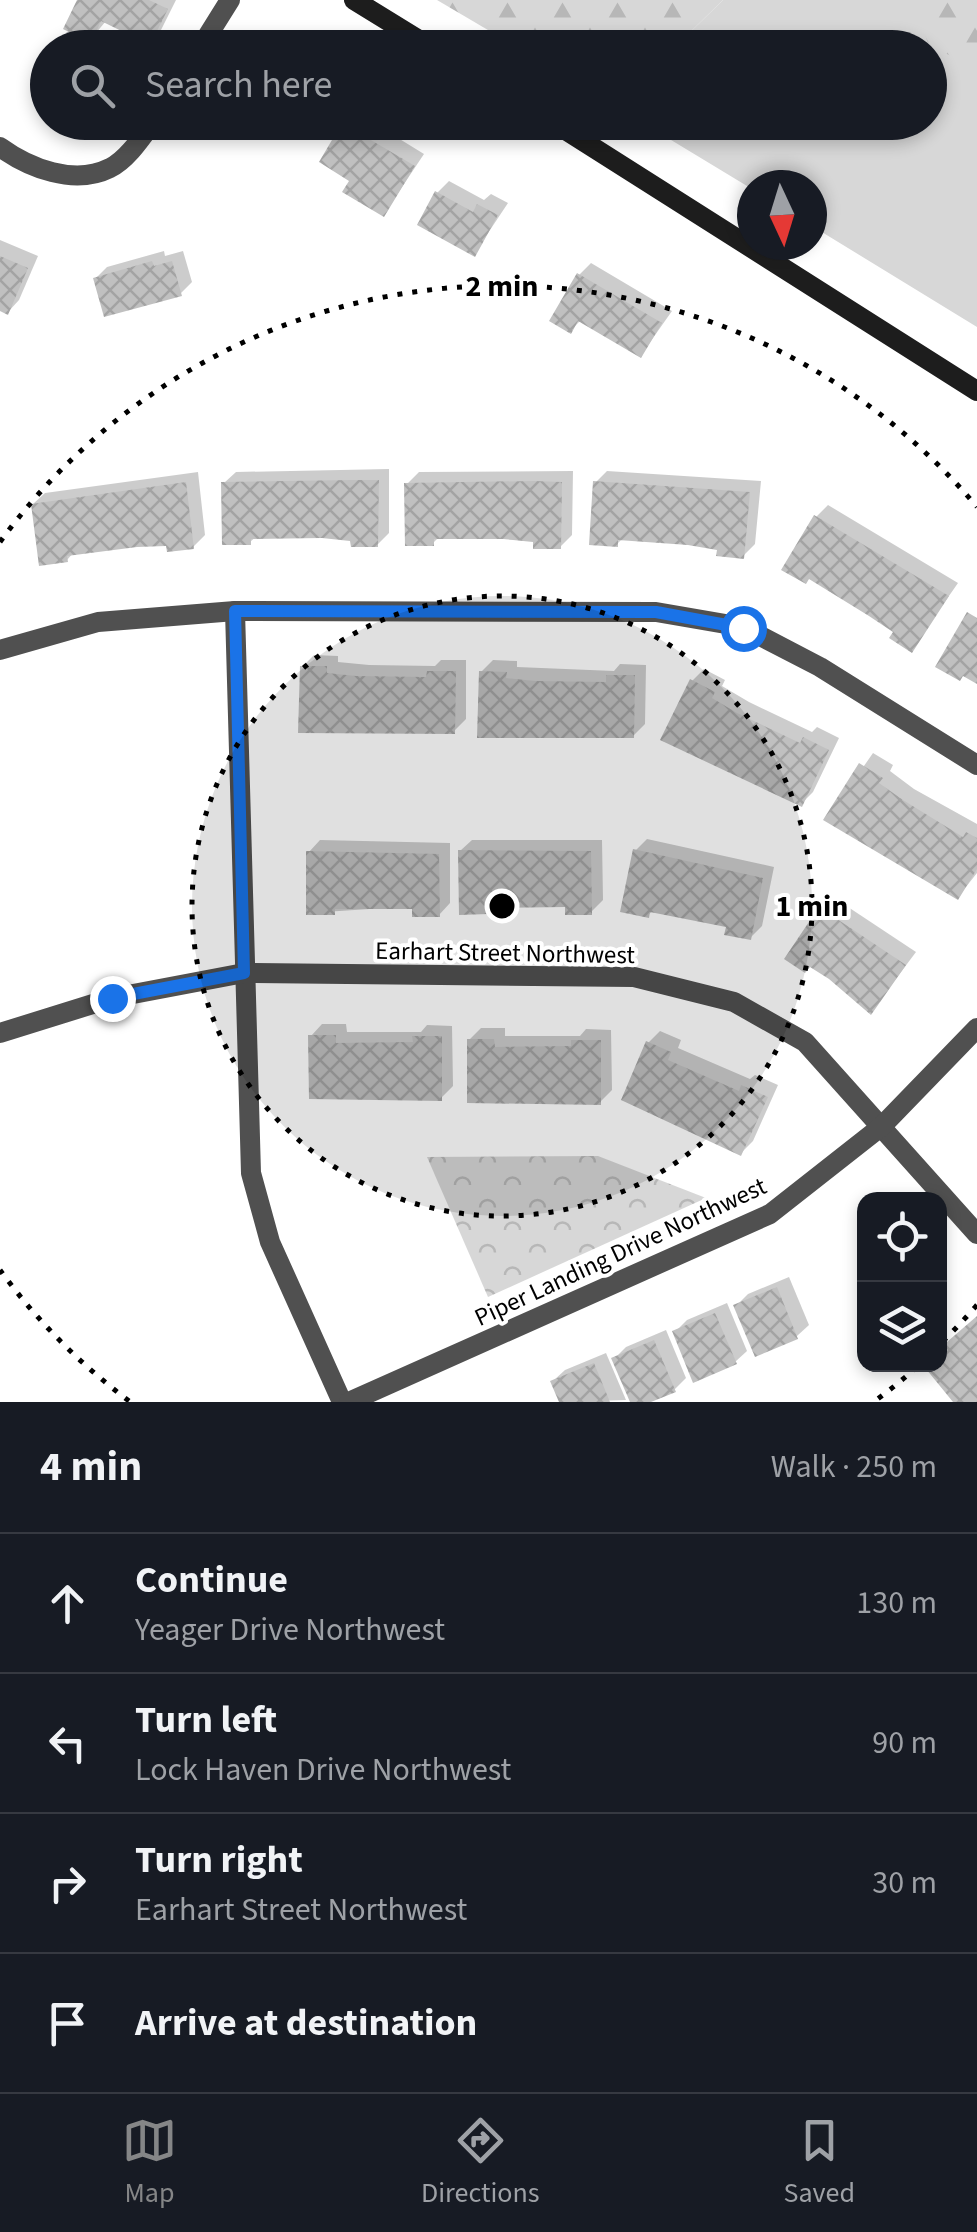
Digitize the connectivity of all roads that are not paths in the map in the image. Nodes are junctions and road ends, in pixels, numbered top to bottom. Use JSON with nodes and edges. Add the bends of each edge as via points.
{"nodes":[{"id":1,"x":230,"y":0,"type":"edge"},
{"id":2,"x":354,"y":0,"type":"edge"},
{"id":3,"x":211,"y":30,"type":"edge"},
{"id":4,"x":403,"y":30,"type":"edge"},
{"id":5,"x":136,"y":140,"type":"edge"},
{"id":6,"x":581,"y":140,"type":"edge"},
{"id":7,"x":0,"y":147,"type":"edge"},
{"id":8,"x":977,"y":392,"type":"edge"},
{"id":9,"x":235,"y":611,"type":"junction"},
{"id":10,"x":0,"y":650,"type":"edge"},
{"id":11,"x":977,"y":765,"type":"edge"},
{"id":12,"x":244,"y":973,"type":"junction"},
{"id":13,"x":977,"y":1028,"type":"edge"},
{"id":14,"x":0,"y":1034,"type":"edge"},
{"id":15,"x":882,"y":1126,"type":"junction"},
{"id":16,"x":977,"y":1234,"type":"edge"},
{"id":17,"x":345,"y":1402,"type":"edge"}],
"edges":[{"from":1,"to":3,"type":"street"},
{"from":2,"to":4,"type":"main road"},
{"from":5,"to":7,"type":"street","via":[[110,168],[78,174],[47,172]]},
{"from":6,"to":8,"type":"main road"},
{"from":9,"to":10,"type":"street","via":[[98,622]]},
{"from":9,"to":11,"type":"street","via":[[656,612],[743,628],[820,667]]},
{"from":9,"to":12,"type":"street"},
{"from":12,"to":14,"type":"street","name":"Earhart Street Northwest","via":[[112,998]]},
{"from":12,"to":15,"type":"street","name":"Earhart Street Northwest","via":[[634,977],[734,1002],[805,1042]]},
{"from":12,"to":17,"type":"street","via":[[251,1173],[270,1242]]},
{"from":13,"to":15,"type":"street","name":"Piper Landing Drive Northwest"},
{"from":15,"to":16,"type":"street","name":"Earhart Street Northwest"},
{"from":15,"to":17,"type":"street","name":"Piper Landing Drive Northwest","via":[[770,1214]]}]}
